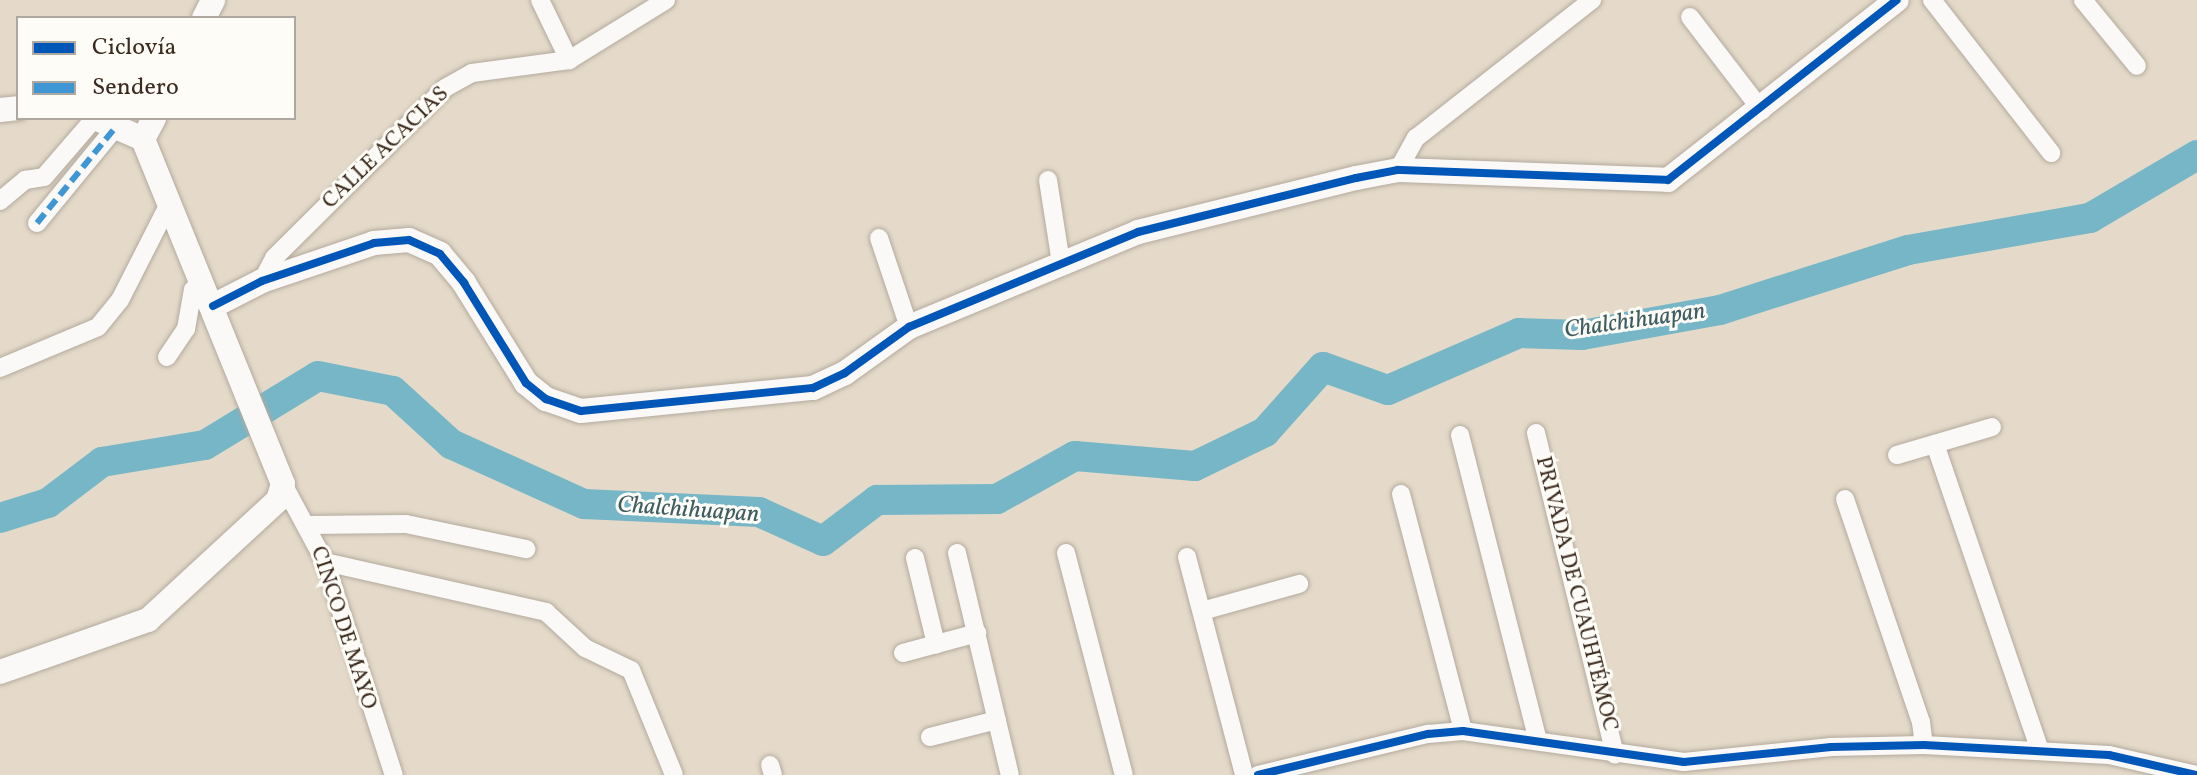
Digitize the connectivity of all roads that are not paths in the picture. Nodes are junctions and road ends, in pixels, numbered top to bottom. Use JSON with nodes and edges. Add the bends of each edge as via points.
{"nodes":[{"id":1,"x":540,"y":0,"type":"edge"},
{"id":2,"x":666,"y":0,"type":"edge"},
{"id":3,"x":1592,"y":0,"type":"edge"},
{"id":4,"x":1897,"y":0,"type":"edge"},
{"id":5,"x":1932,"y":0,"type":"edge"},
{"id":6,"x":2083,"y":0,"type":"edge"},
{"id":7,"x":1690,"y":17,"type":"dead end"},
{"id":8,"x":569,"y":60,"type":"junction"},
{"id":9,"x":2137,"y":66,"type":"dead end"},
{"id":10,"x":1762,"y":111,"type":"junction"},
{"id":11,"x":105,"y":123,"type":"edge"},
{"id":12,"x":148,"y":129,"type":"edge"},
{"id":13,"x":2051,"y":153,"type":"dead end"},
{"id":14,"x":1398,"y":170,"type":"junction"},
{"id":15,"x":1048,"y":180,"type":"dead end"},
{"id":16,"x":0,"y":201,"type":"edge"},
{"id":17,"x":169,"y":204,"type":"junction"},
{"id":18,"x":37,"y":223,"type":"dead end"},
{"id":19,"x":879,"y":238,"type":"dead end"},
{"id":20,"x":1061,"y":263,"type":"junction"},
{"id":21,"x":202,"y":281,"type":"junction"},
{"id":22,"x":262,"y":281,"type":"junction"},
{"id":23,"x":213,"y":306,"type":"junction"},
{"id":24,"x":909,"y":327,"type":"junction"},
{"id":25,"x":167,"y":357,"type":"dead end"},
{"id":26,"x":0,"y":368,"type":"edge"},
{"id":27,"x":1992,"y":427,"type":"dead end"},
{"id":28,"x":1536,"y":433,"type":"dead end"},
{"id":29,"x":1460,"y":435,"type":"dead end"},
{"id":30,"x":1935,"y":444,"type":"junction"},
{"id":31,"x":1897,"y":455,"type":"dead end"},
{"id":32,"x":283,"y":484,"type":"junction"},
{"id":33,"x":1401,"y":494,"type":"dead end"},
{"id":34,"x":1845,"y":499,"type":"dead end"},
{"id":35,"x":307,"y":525,"type":"junction"},
{"id":36,"x":526,"y":549,"type":"dead end"},
{"id":37,"x":957,"y":553,"type":"dead end"},
{"id":38,"x":1066,"y":553,"type":"dead end"},
{"id":39,"x":1187,"y":557,"type":"dead end"},
{"id":40,"x":915,"y":558,"type":"dead end"},
{"id":41,"x":325,"y":562,"type":"junction"},
{"id":42,"x":1299,"y":584,"type":"dead end"},
{"id":43,"x":1202,"y":611,"type":"junction"},
{"id":44,"x":977,"y":633,"type":"junction"},
{"id":45,"x":936,"y":644,"type":"junction"},
{"id":46,"x":903,"y":653,"type":"dead end"},
{"id":47,"x":0,"y":672,"type":"edge"},
{"id":48,"x":997,"y":720,"type":"junction"},
{"id":49,"x":1463,"y":731,"type":"junction"},
{"id":50,"x":930,"y":737,"type":"dead end"},
{"id":51,"x":1537,"y":738,"type":"junction"},
{"id":52,"x":1924,"y":745,"type":"junction"},
{"id":53,"x":2040,"y":750,"type":"junction"},
{"id":54,"x":1615,"y":754,"type":"junction"},
{"id":55,"x":1743,"y":756,"type":"junction"},
{"id":56,"x":394,"y":775,"type":"edge"},
{"id":57,"x":674,"y":775,"type":"edge"},
{"id":58,"x":1010,"y":775,"type":"edge"},
{"id":59,"x":1124,"y":775,"type":"edge"},
{"id":60,"x":1244,"y":775,"type":"edge"},
{"id":61,"x":1258,"y":775,"type":"edge"},
{"id":62,"x":1748,"y":775,"type":"edge"},
{"id":63,"x":2196,"y":775,"type":"edge"}],
"edges":[{"from":1,"to":8,"type":"street"},
{"from":2,"to":8,"type":"street","name":"CALLE ACACIAS"},
{"from":3,"to":14,"type":"street","via":[[1416,138]]},
{"from":4,"to":10,"type":"street"},
{"from":5,"to":13,"type":"street"},
{"from":6,"to":9,"type":"street"},
{"from":7,"to":10,"type":"street"},
{"from":8,"to":22,"type":"street","name":"CALLE ACACIAS","via":[[472,73],[445,88],[274,258]]},
{"from":10,"to":14,"type":"street","via":[[1681,173],[1656,183]]},
{"from":11,"to":12,"type":"street"},
{"from":11,"to":16,"type":"street","via":[[44,177],[25,180]]},
{"from":11,"to":18,"type":"street"},
{"from":12,"to":17,"type":"street"},
{"from":14,"to":20,"type":"street","via":[[1138,232]]},
{"from":15,"to":20,"type":"street"},
{"from":17,"to":21,"type":"street"},
{"from":17,"to":26,"type":"street","via":[[120,300],[98,327]]},
{"from":19,"to":24,"type":"street"},
{"from":20,"to":24,"type":"street"},
{"from":21,"to":23,"type":"street"},
{"from":21,"to":25,"type":"street","via":[[193,290],[186,329]]},
{"from":22,"to":23,"type":"street"},
{"from":22,"to":24,"type":"street","via":[[374,243],[409,240],[440,254],[464,283],[526,383],[546,399],[581,411],[813,388],[845,373]]},
{"from":23,"to":32,"type":"street"},
{"from":27,"to":30,"type":"street"},
{"from":28,"to":54,"type":"street","name":"PRIVADA DE CUAUHTÉMOC"},
{"from":29,"to":51,"type":"street"},
{"from":30,"to":31,"type":"street"},
{"from":30,"to":53,"type":"street"},
{"from":32,"to":35,"type":"street","name":"CINCO DE MAYO"},
{"from":32,"to":47,"type":"street","via":[[278,500],[148,620]]},
{"from":33,"to":49,"type":"street"},
{"from":34,"to":52,"type":"street","via":[[1921,722]]},
{"from":35,"to":36,"type":"street","via":[[406,524]]},
{"from":35,"to":41,"type":"street","name":"CINCO DE MAYO"},
{"from":37,"to":44,"type":"street"},
{"from":38,"to":59,"type":"street"},
{"from":39,"to":43,"type":"street"},
{"from":40,"to":45,"type":"street"},
{"from":41,"to":56,"type":"street","name":"CINCO DE MAYO"},
{"from":41,"to":57,"type":"street","via":[[546,612],[585,648],[631,670]]},
{"from":42,"to":43,"type":"street"},
{"from":43,"to":60,"type":"street"},
{"from":44,"to":45,"type":"street"},
{"from":44,"to":48,"type":"street"},
{"from":45,"to":46,"type":"street"},
{"from":48,"to":50,"type":"street"},
{"from":48,"to":58,"type":"street"},
{"from":49,"to":51,"type":"street"},
{"from":49,"to":61,"type":"street","via":[[1428,734]]},
{"from":51,"to":54,"type":"street"},
{"from":52,"to":53,"type":"street"},
{"from":52,"to":55,"type":"street"},
{"from":53,"to":63,"type":"street","via":[[2109,755]]},
{"from":54,"to":55,"type":"street","via":[[1684,762]]},
{"from":55,"to":62,"type":"street"}]}
